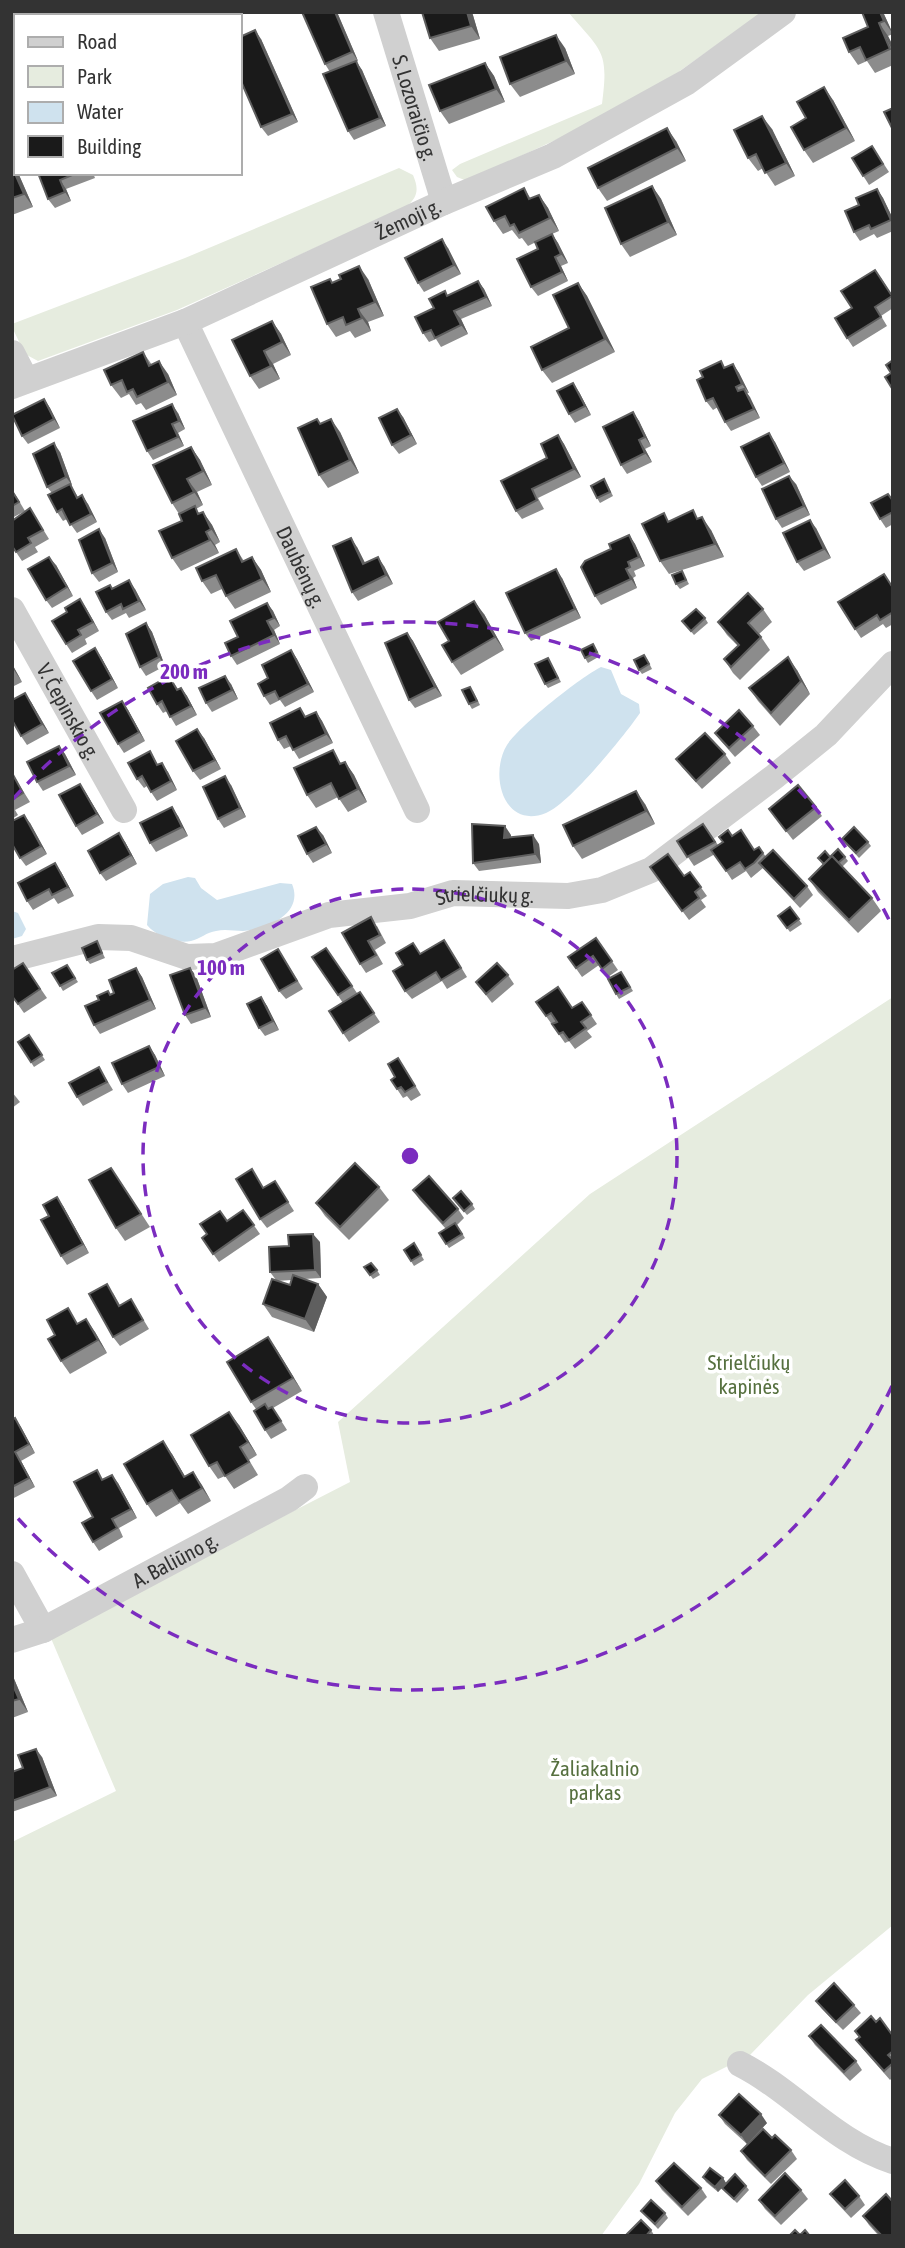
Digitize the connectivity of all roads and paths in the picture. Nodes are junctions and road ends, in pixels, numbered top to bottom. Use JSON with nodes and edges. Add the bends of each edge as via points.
{"nodes":[{"id":1,"x":386,"y":12,"type":"edge"},
{"id":2,"x":783,"y":12,"type":"edge"},
{"id":3,"x":444,"y":202,"type":"junction"},
{"id":4,"x":185,"y":322,"type":"junction"},
{"id":5,"x":12,"y":354,"type":"edge"},
{"id":6,"x":19,"y":383,"type":"edge"},
{"id":7,"x":12,"y":610,"type":"edge"},
{"id":8,"x":893,"y":664,"type":"edge"},
{"id":9,"x":124,"y":810,"type":"dead end"},
{"id":10,"x":417,"y":810,"type":"dead end"},
{"id":11,"x":12,"y":959,"type":"edge"},
{"id":12,"x":304,"y":1487,"type":"dead end"},
{"id":13,"x":12,"y":1574,"type":"edge"},
{"id":14,"x":43,"y":1630,"type":"junction"},
{"id":15,"x":12,"y":1640,"type":"edge"},
{"id":16,"x":740,"y":2064,"type":"dead end"},
{"id":17,"x":893,"y":2161,"type":"edge"}],
"edges":[{"from":1,"to":3,"type":"street","name":"S. Lozoraičio g."},
{"from":2,"to":3,"type":"street","name":"Žemoji g.","via":[[687,82],[614,124],[553,156]]},
{"from":3,"to":4,"type":"street","name":"Žemoji g."},
{"from":4,"to":6,"type":"street","name":"Žemoji g."},
{"from":4,"to":10,"type":"street","name":"Daubėnų g."},
{"from":5,"to":6,"type":"street"},
{"from":7,"to":9,"type":"street","name":"V. Čepinskio g."},
{"from":8,"to":11,"type":"street","name":"Strielčiukų g.","via":[[826,735],[650,870],[626,882],[568,896],[453,894],[410,906],[329,915],[216,956],[187,957],[131,938],[97,937]]},
{"from":12,"to":14,"type":"street","name":"A. Baliūno g."},
{"from":13,"to":14,"type":"street"},
{"from":14,"to":15,"type":"street","name":"A. Baliūno g."},
{"from":16,"to":17,"type":"street","via":[[852,2141]]}]}
